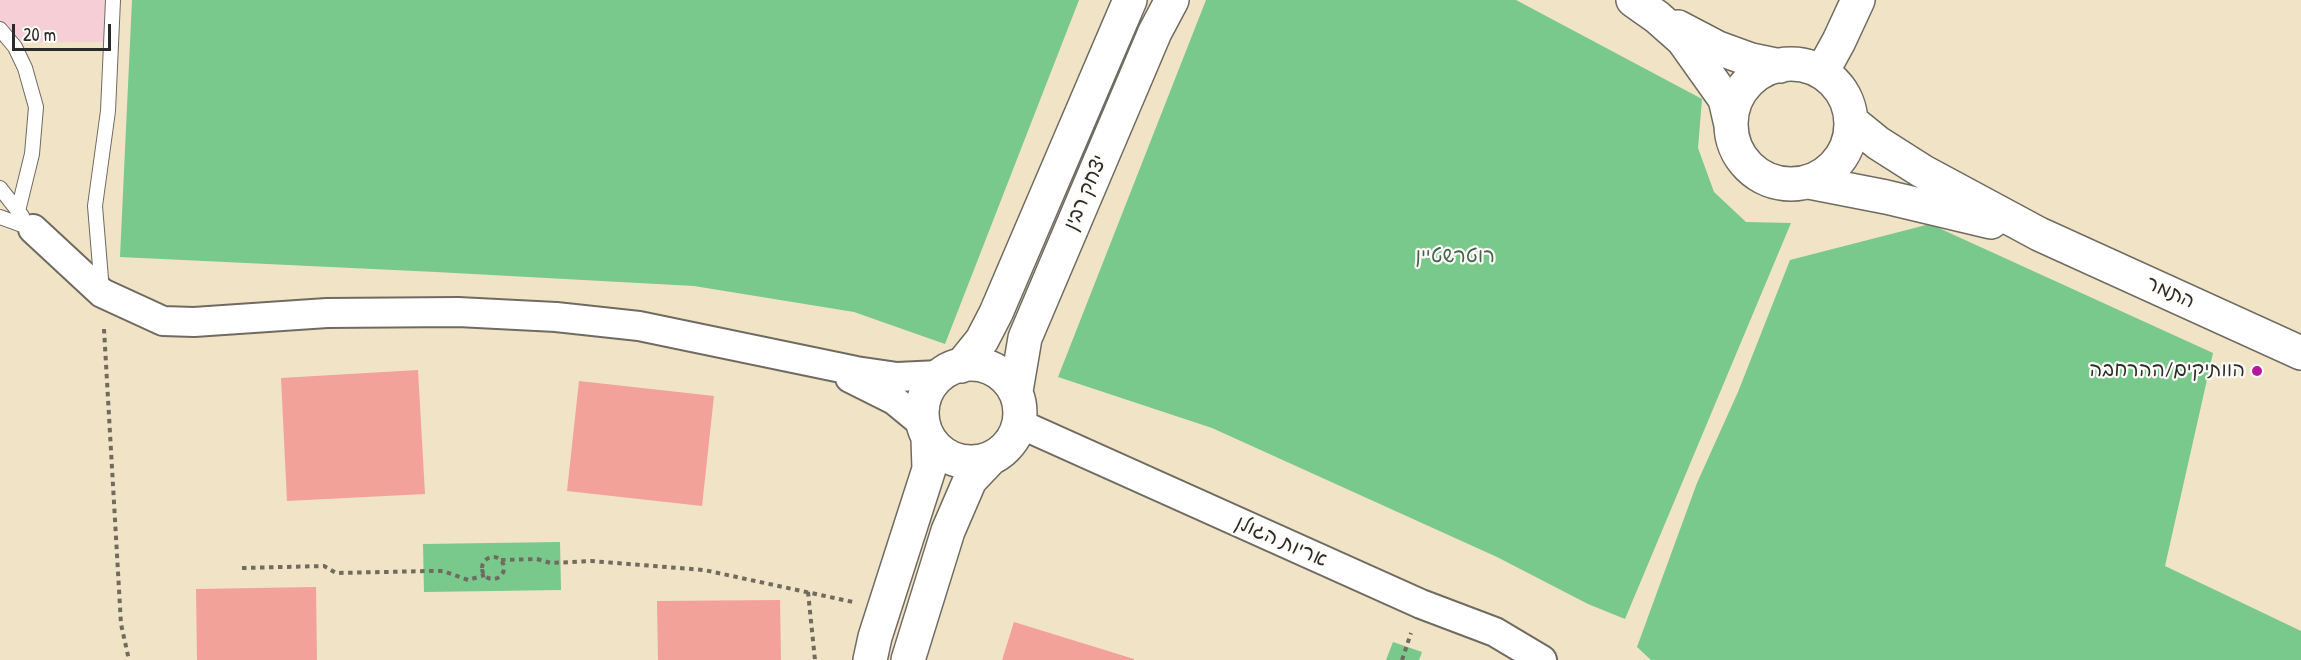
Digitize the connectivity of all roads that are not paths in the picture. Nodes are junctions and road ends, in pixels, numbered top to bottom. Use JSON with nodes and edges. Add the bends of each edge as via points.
{"nodes":[{"id":1,"x":113,"y":0,"type":"edge"},
{"id":2,"x":1130,"y":0,"type":"edge"},
{"id":3,"x":1172,"y":0,"type":"edge"},
{"id":4,"x":1858,"y":0,"type":"edge"},
{"id":5,"x":1645,"y":8,"type":"edge"},
{"id":6,"x":0,"y":29,"type":"edge"},
{"id":7,"x":1780,"y":66,"type":"junction"},
{"id":8,"x":1822,"y":72,"type":"junction"},
{"id":9,"x":1851,"y":121,"type":"junction"},
{"id":10,"x":1731,"y":125,"type":"junction"},
{"id":11,"x":1809,"y":182,"type":"junction"},
{"id":12,"x":0,"y":188,"type":"edge"},
{"id":13,"x":0,"y":218,"type":"edge"},
{"id":14,"x":26,"y":220,"type":"junction"},
{"id":15,"x":2039,"y":234,"type":"junction"},
{"id":16,"x":102,"y":293,"type":"junction"},
{"id":17,"x":2301,"y":353,"type":"edge"},
{"id":18,"x":830,"y":367,"type":"junction"},
{"id":19,"x":950,"y":370,"type":"junction"},
{"id":20,"x":1016,"y":391,"type":"junction"},
{"id":21,"x":1020,"y":424,"type":"junction"},
{"id":22,"x":925,"y":431,"type":"junction"},
{"id":23,"x":990,"y":459,"type":"junction"},
{"id":24,"x":870,"y":660,"type":"edge"},
{"id":25,"x":908,"y":660,"type":"edge"},
{"id":26,"x":1542,"y":660,"type":"edge"}],
"edges":[{"from":1,"to":16,"type":"lane","via":[[108,111],[95,206]]},
{"from":2,"to":19,"type":"main road","name":"יצחק רבין","via":[[996,313],[982,340]]},
{"from":3,"to":20,"type":"main road","name":"יצחק רבין","via":[[1029,329]]},
{"from":4,"to":8,"type":"main road"},
{"from":5,"to":7,"type":"main road","via":[[1718,48]]},
{"from":5,"to":10,"type":"main road","via":[[1683,40],[1725,99]]},
{"from":6,"to":14,"type":"lane","via":[[20,57],[36,107]]},
{"from":7,"to":8,"type":"main road","via":[[1805,66]]},
{"from":7,"to":10,"type":"main road","via":[[1754,77],[1741,90],[1733,107]]},
{"from":8,"to":9,"type":"main road","via":[[1845,96]]},
{"from":9,"to":11,"type":"main road","via":[[1848,145],[1839,161]]},
{"from":9,"to":15,"type":"main road","name":"התמר","via":[[1922,171]]},
{"from":10,"to":11,"type":"main road","via":[[1734,143],[1756,173],[1772,181]]},
{"from":11,"to":15,"type":"main road","name":"התמר"},
{"from":12,"to":14,"type":"lane"},
{"from":13,"to":14,"type":"lane"},
{"from":14,"to":16,"type":"street"},
{"from":15,"to":17,"type":"main road","name":"התמר"},
{"from":16,"to":18,"type":"street","via":[[163,321],[458,312],[568,318],[639,326]]},
{"from":18,"to":19,"type":"street","via":[[897,377]]},
{"from":18,"to":22,"type":"street","via":[[894,400]]},
{"from":19,"to":20,"type":"main road","via":[[972,364],[989,367],[1005,377]]},
{"from":19,"to":22,"type":"main road","via":[[928,388],[922,406]]},
{"from":20,"to":21,"type":"main road"},
{"from":21,"to":23,"type":"main road","via":[[1013,441]]},
{"from":21,"to":26,"type":"street","name":"אריות הגולן","via":[[1421,604],[1496,632]]},
{"from":22,"to":23,"type":"main road","via":[[940,452],[956,461]]},
{"from":22,"to":24,"type":"main road","via":[[929,470]]},
{"from":23,"to":25,"type":"main road","via":[[970,480],[948,531]]}]}
